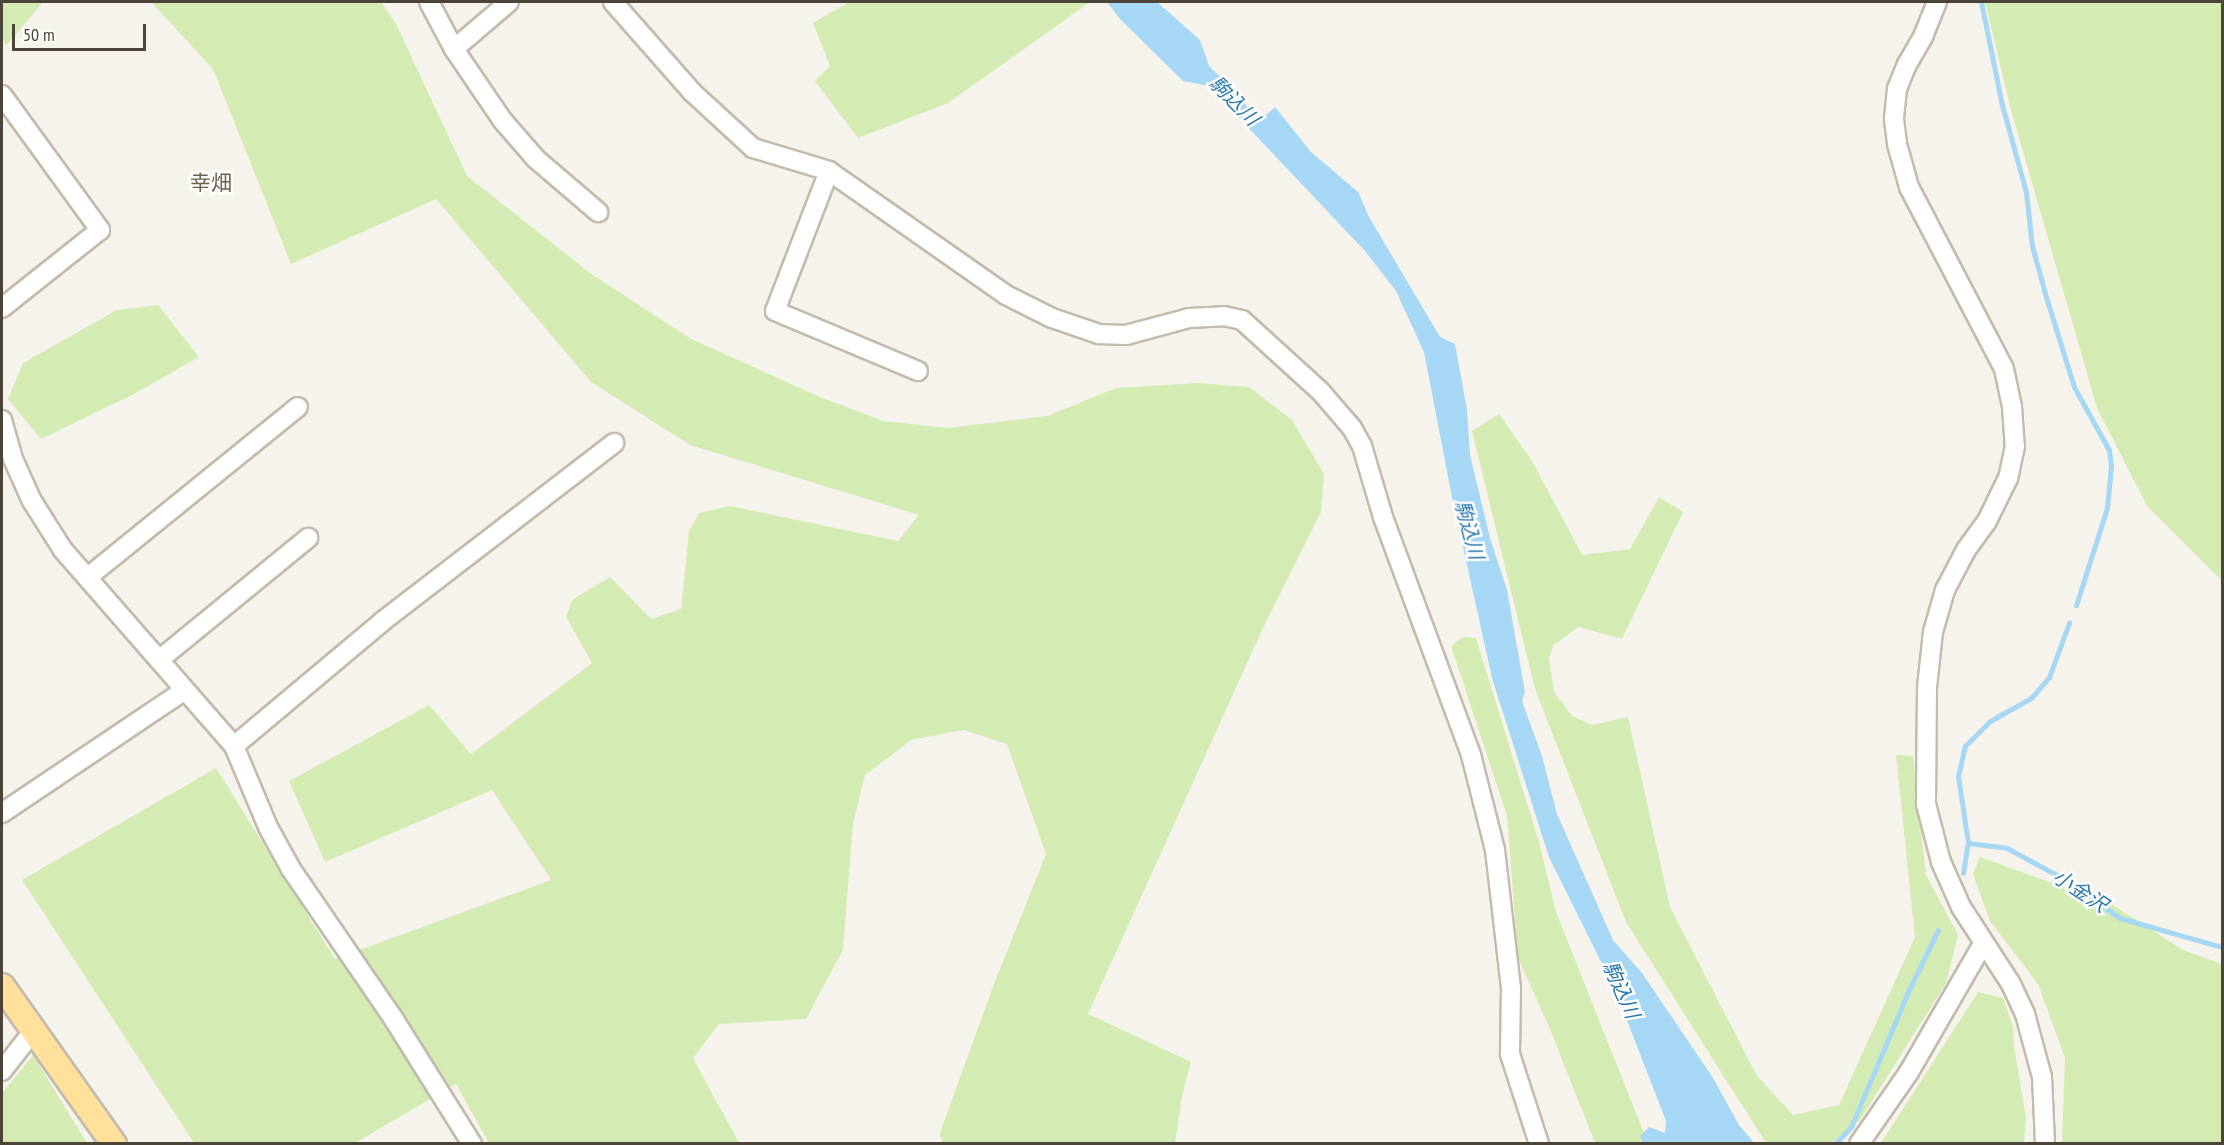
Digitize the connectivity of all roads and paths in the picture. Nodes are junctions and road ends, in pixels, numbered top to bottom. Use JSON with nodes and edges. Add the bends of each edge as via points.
{"nodes":[{"id":1,"x":429,"y":2,"type":"edge"},
{"id":2,"x":510,"y":2,"type":"edge"},
{"id":3,"x":613,"y":2,"type":"edge"},
{"id":4,"x":1937,"y":2,"type":"edge"},
{"id":5,"x":454,"y":49,"type":"junction"},
{"id":6,"x":2,"y":95,"type":"edge"},
{"id":7,"x":829,"y":171,"type":"junction"},
{"id":8,"x":598,"y":212,"type":"dead end"},
{"id":9,"x":2,"y":308,"type":"edge"},
{"id":10,"x":918,"y":371,"type":"dead end"},
{"id":11,"x":298,"y":407,"type":"dead end"},
{"id":12,"x":2,"y":420,"type":"edge"},
{"id":13,"x":614,"y":443,"type":"dead end"},
{"id":14,"x":308,"y":538,"type":"dead end"},
{"id":15,"x":88,"y":577,"type":"junction"},
{"id":16,"x":159,"y":660,"type":"junction"},
{"id":17,"x":184,"y":690,"type":"junction"},
{"id":18,"x":234,"y":746,"type":"junction"},
{"id":19,"x":2,"y":813,"type":"edge"},
{"id":20,"x":1983,"y":944,"type":"junction"},
{"id":21,"x":2,"y":986,"type":"edge"},
{"id":22,"x":34,"y":1030,"type":"junction"},
{"id":23,"x":2,"y":1071,"type":"edge"},
{"id":24,"x":114,"y":1143,"type":"edge"},
{"id":25,"x":472,"y":1143,"type":"edge"},
{"id":26,"x":1539,"y":1143,"type":"edge"},
{"id":27,"x":1859,"y":1143,"type":"edge"},
{"id":28,"x":2044,"y":1143,"type":"edge"}],
"edges":[{"from":1,"to":5,"type":"street"},
{"from":2,"to":5,"type":"street"},
{"from":3,"to":7,"type":"street","via":[[692,92],[753,148]]},
{"from":4,"to":20,"type":"street","via":[[1897,89],[1897,144],[1909,187],[2004,369],[2015,446],[2008,478],[1945,590],[1934,632],[1927,687],[1926,804],[1941,862]]},
{"from":5,"to":8,"type":"street","via":[[503,121],[536,159]]},
{"from":6,"to":9,"type":"street","via":[[100,230]]},
{"from":7,"to":10,"type":"street","via":[[775,311]]},
{"from":7,"to":26,"type":"street","via":[[1006,295],[1052,318],[1099,334],[1126,335],[1189,318],[1224,316],[1242,320],[1321,392],[1353,428],[1471,755],[1496,850],[1511,988],[1510,1054]]},
{"from":11,"to":15,"type":"street"},
{"from":12,"to":15,"type":"street","via":[[13,459],[32,501],[63,550]]},
{"from":13,"to":18,"type":"street","via":[[383,621]]},
{"from":14,"to":16,"type":"street"},
{"from":15,"to":16,"type":"street"},
{"from":16,"to":17,"type":"street"},
{"from":17,"to":18,"type":"street"},
{"from":17,"to":19,"type":"street"},
{"from":18,"to":25,"type":"street","via":[[268,827],[291,869]]},
{"from":20,"to":27,"type":"street","via":[[1909,1072]]},
{"from":20,"to":28,"type":"street","via":[[2011,984],[2025,1014],[2042,1077]]},
{"from":21,"to":22,"type":"main road"},
{"from":22,"to":23,"type":"street"},
{"from":22,"to":24,"type":"main road"}]}
